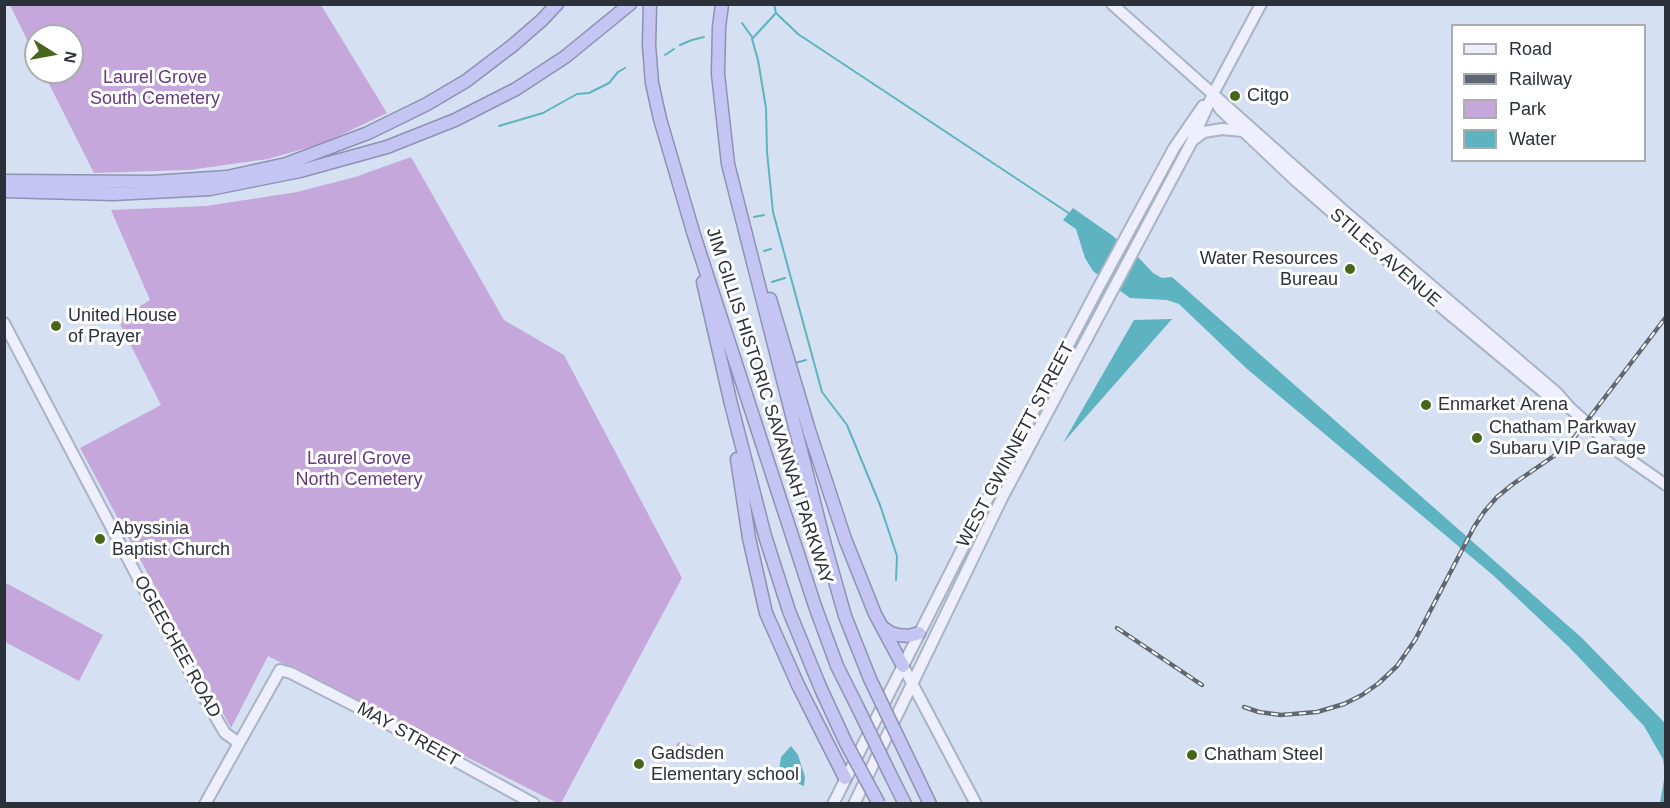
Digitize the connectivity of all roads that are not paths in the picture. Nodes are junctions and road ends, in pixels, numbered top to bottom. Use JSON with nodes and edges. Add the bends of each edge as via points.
{"nodes":[{"id":1,"x":556,"y":4,"type":"edge"},
{"id":2,"x":650,"y":4,"type":"edge"},
{"id":3,"x":722,"y":4,"type":"edge"},
{"id":4,"x":1112,"y":4,"type":"edge"},
{"id":5,"x":1261,"y":4,"type":"edge"},
{"id":6,"x":628,"y":6,"type":"edge"},
{"id":7,"x":1213,"y":94,"type":"junction"},
{"id":8,"x":1243,"y":131,"type":"junction"},
{"id":9,"x":1193,"y":140,"type":"junction"},
{"id":10,"x":4,"y":181,"type":"edge"},
{"id":11,"x":4,"y":191,"type":"edge"},
{"id":12,"x":694,"y":235,"type":"junction"},
{"id":13,"x":750,"y":250,"type":"junction"},
{"id":14,"x":4,"y":323,"type":"edge"},
{"id":15,"x":731,"y":404,"type":"junction"},
{"id":16,"x":1570,"y":408,"type":"junction"},
{"id":17,"x":1665,"y":485,"type":"edge"},
{"id":18,"x":882,"y":627,"type":"junction"},
{"id":19,"x":919,"y":633,"type":"junction"},
{"id":20,"x":903,"y":666,"type":"junction"},
{"id":21,"x":912,"y":686,"type":"junction"},
{"id":22,"x":239,"y":743,"type":"junction"},
{"id":23,"x":909,"y":760,"type":"junction"},
{"id":24,"x":845,"y":778,"type":"junction"},
{"id":25,"x":855,"y":803,"type":"edge"},
{"id":26,"x":205,"y":804,"type":"edge"},
{"id":27,"x":534,"y":804,"type":"edge"},
{"id":28,"x":833,"y":804,"type":"edge"},
{"id":29,"x":879,"y":804,"type":"edge"},
{"id":30,"x":905,"y":804,"type":"edge"},
{"id":31,"x":930,"y":804,"type":"edge"},
{"id":32,"x":939,"y":804,"type":"edge"},
{"id":33,"x":976,"y":804,"type":"edge"}],
"edges":[{"from":1,"to":10,"type":"highway","via":[[512,46],[466,81],[368,133],[286,164],[227,177],[152,182]]},
{"from":2,"to":12,"type":"highway","name":"JIM GILLIS HISTORIC SAVANNAH PARKWAY","via":[[652,83]]},
{"from":3,"to":13,"type":"highway","name":"JIM GILLIS HISTORIC SAVANNAH PARKWAY","via":[[718,74],[728,164]]},
{"from":4,"to":7,"type":"street","name":"STILES AVENUE"},
{"from":5,"to":7,"type":"street","name":"WEST GWINNETT STREET"},
{"from":6,"to":11,"type":"highway","via":[[565,57],[516,89],[455,120],[387,147],[300,171],[210,189],[112,194]]},
{"from":7,"to":8,"type":"street","name":"STILES AVENUE","via":[[1220,109]]},
{"from":7,"to":9,"type":"street","name":"WEST GWINNETT STREET"},
{"from":7,"to":16,"type":"street","name":"STILES AVENUE"},
{"from":7,"to":19,"type":"street","name":"WEST GWINNETT STREET","via":[[1183,132]]},
{"from":8,"to":9,"type":"street","via":[[1204,132]]},
{"from":8,"to":16,"type":"street","name":"STILES AVENUE","via":[[1422,291],[1552,399]]},
{"from":9,"to":21,"type":"street","name":"WEST GWINNETT STREET","via":[[1002,498]]},
{"from":12,"to":15,"type":"highway"},
{"from":12,"to":30,"type":"highway","name":"JIM GILLIS HISTORIC SAVANNAH PARKWAY","bridge":true,"via":[[837,666]]},
{"from":13,"to":18,"type":"highway","via":[[767,291],[844,539]]},
{"from":13,"to":23,"type":"highway","name":"JIM GILLIS HISTORIC SAVANNAH PARKWAY","bridge":true,"via":[[845,616]]},
{"from":14,"to":22,"type":"street","name":"OGEECHEE ROAD","via":[[199,688],[225,733]]},
{"from":15,"to":24,"type":"highway","via":[[749,538],[766,613]]},
{"from":15,"to":29,"type":"highway","bridge":true,"via":[[789,611],[846,743]]},
{"from":16,"to":17,"type":"street","name":"STILES AVENUE","via":[[1620,453]]},
{"from":18,"to":19,"type":"highway","via":[[898,635]]},
{"from":18,"to":20,"type":"highway"},
{"from":19,"to":20,"type":"street","name":"WEST GWINNETT STREET"},
{"from":20,"to":21,"type":"street"},
{"from":20,"to":24,"type":"street","name":"WEST GWINNETT STREET"},
{"from":21,"to":25,"type":"street","name":"WEST GWINNETT STREET"},
{"from":21,"to":33,"type":"street"},
{"from":22,"to":26,"type":"street"},
{"from":22,"to":27,"type":"street","name":"MAY STREET","via":[[280,670],[361,709]]},
{"from":23,"to":31,"type":"highway","name":"JIM GILLIS HISTORIC SAVANNAH PARKWAY"},
{"from":23,"to":32,"type":"highway"},
{"from":24,"to":25,"type":"street"},
{"from":24,"to":28,"type":"street","name":"WEST GWINNETT STREET"}]}
